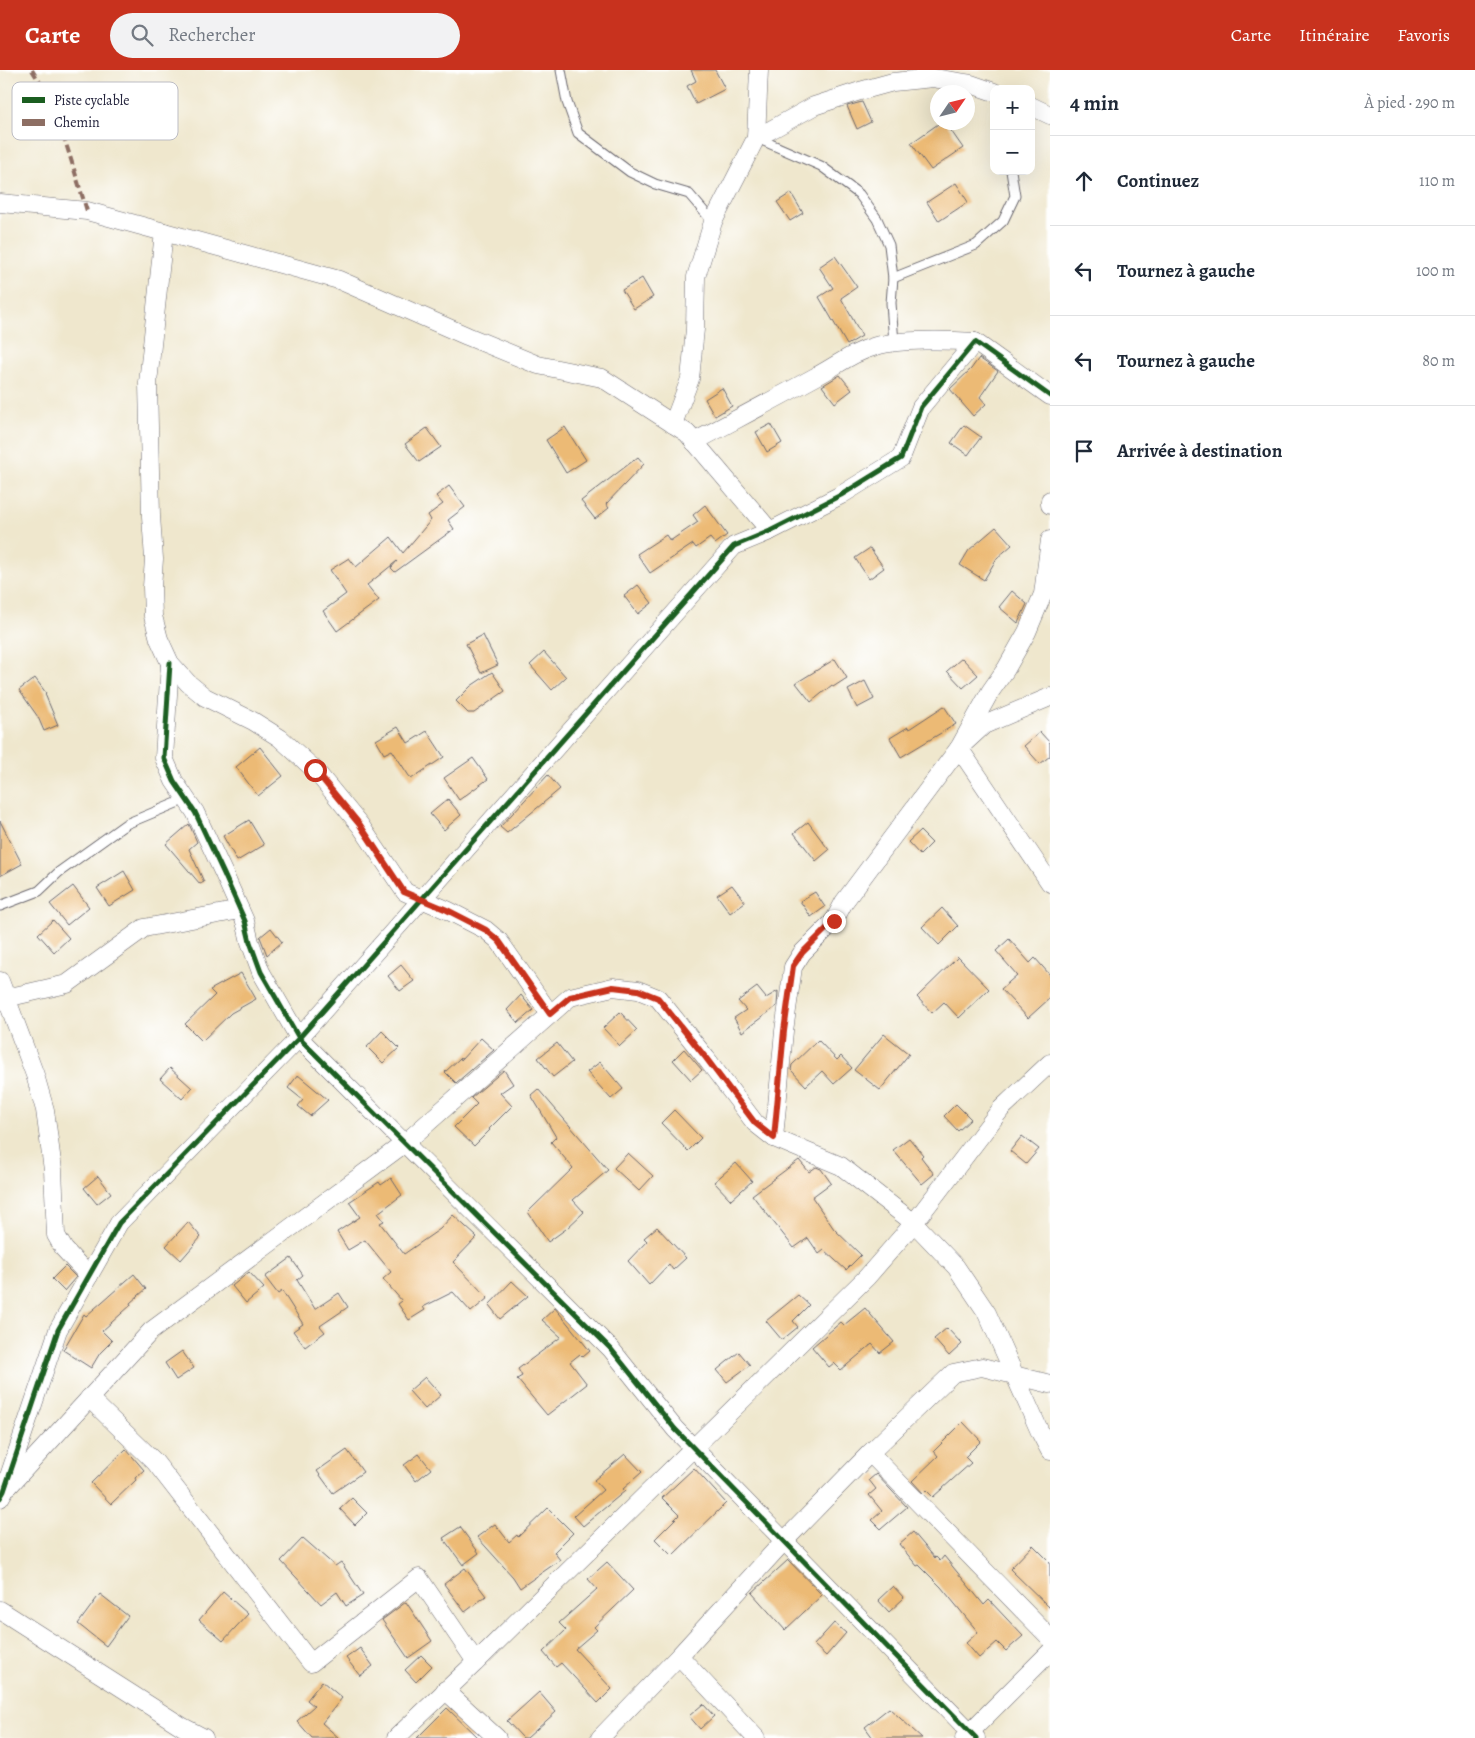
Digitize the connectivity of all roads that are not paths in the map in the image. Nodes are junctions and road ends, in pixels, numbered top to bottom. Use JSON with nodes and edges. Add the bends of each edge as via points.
{"nodes":[{"id":1,"x":561,"y":70,"type":"edge"},
{"id":2,"x":759,"y":70,"type":"edge"},
{"id":3,"x":990,"y":91,"type":"edge"},
{"id":4,"x":1035,"y":108,"type":"edge"},
{"id":5,"x":1050,"y":115,"type":"edge"},
{"id":6,"x":756,"y":138,"type":"junction"},
{"id":7,"x":1012,"y":175,"type":"edge"},
{"id":8,"x":0,"y":203,"type":"edge"},
{"id":9,"x":713,"y":222,"type":"junction"},
{"id":10,"x":164,"y":232,"type":"junction"},
{"id":11,"x":894,"y":278,"type":"junction"},
{"id":12,"x":975,"y":342,"type":"junction"},
{"id":13,"x":894,"y":343,"type":"junction"},
{"id":14,"x":1050,"y":396,"type":"edge"},
{"id":15,"x":673,"y":424,"type":"junction"},
{"id":16,"x":694,"y":442,"type":"junction"},
{"id":17,"x":1050,"y":500,"type":"edge"},
{"id":18,"x":1050,"y":506,"type":"edge"},
{"id":19,"x":770,"y":531,"type":"junction"},
{"id":20,"x":1050,"y":540,"type":"edge"},
{"id":21,"x":170,"y":663,"type":"junction"},
{"id":22,"x":1050,"y":697,"type":"edge"},
{"id":23,"x":959,"y":748,"type":"junction"},
{"id":24,"x":186,"y":798,"type":"junction"},
{"id":25,"x":1050,"y":883,"type":"edge"},
{"id":26,"x":422,"y":900,"type":"junction"},
{"id":27,"x":0,"y":906,"type":"edge"},
{"id":28,"x":240,"y":910,"type":"junction"},
{"id":29,"x":0,"y":981,"type":"edge"},
{"id":30,"x":6,"y":998,"type":"junction"},
{"id":31,"x":550,"y":1014,"type":"junction"},
{"id":32,"x":299,"y":1038,"type":"junction"},
{"id":33,"x":1050,"y":1063,"type":"edge"},
{"id":34,"x":774,"y":1138,"type":"junction"},
{"id":35,"x":405,"y":1143,"type":"junction"},
{"id":36,"x":914,"y":1223,"type":"junction"},
{"id":37,"x":89,"y":1276,"type":"junction"},
{"id":38,"x":1014,"y":1374,"type":"junction"},
{"id":39,"x":1050,"y":1384,"type":"edge"},
{"id":40,"x":89,"y":1398,"type":"junction"},
{"id":41,"x":694,"y":1448,"type":"junction"},
{"id":42,"x":1050,"y":1451,"type":"edge"},
{"id":43,"x":870,"y":1453,"type":"junction"},
{"id":44,"x":2,"y":1495,"type":"edge"},
{"id":45,"x":784,"y":1541,"type":"junction"},
{"id":46,"x":0,"y":1610,"type":"edge"},
{"id":47,"x":1050,"y":1638,"type":"edge"},
{"id":48,"x":1050,"y":1652,"type":"edge"},
{"id":49,"x":680,"y":1656,"type":"junction"},
{"id":50,"x":476,"y":1662,"type":"junction"},
{"id":51,"x":446,"y":1690,"type":"junction"},
{"id":52,"x":970,"y":1736,"type":"edge"},
{"id":53,"x":204,"y":1738,"type":"edge"},
{"id":54,"x":396,"y":1738,"type":"edge"},
{"id":55,"x":497,"y":1738,"type":"edge"},
{"id":56,"x":600,"y":1738,"type":"edge"},
{"id":57,"x":756,"y":1738,"type":"edge"}],
"edges":[{"from":1,"to":9,"type":"lane","via":[[567,102],[578,133],[630,172],[655,184],[690,194]]},
{"from":2,"to":6,"type":"street"},
{"from":3,"to":6,"type":"street","via":[[972,84],[933,78],[893,82],[814,106]]},
{"from":4,"to":5,"type":"street"},
{"from":6,"to":9,"type":"street"},
{"from":6,"to":11,"type":"lane","via":[[821,166],[859,194],[877,219],[889,245]]},
{"from":7,"to":11,"type":"lane","via":[[1015,196],[1003,221],[976,245]]},
{"from":8,"to":10,"type":"street","via":[[87,210]]},
{"from":9,"to":15,"type":"street","via":[[696,277],[690,379]]},
{"from":10,"to":15,"type":"street","via":[[339,280],[538,365],[602,378]]},
{"from":10,"to":21,"type":"street","via":[[148,383],[153,616],[158,639]]},
{"from":11,"to":13,"type":"lane","via":[[891,303]]},
{"from":12,"to":13,"type":"street"},
{"from":12,"to":14,"type":"street"},
{"from":12,"to":19,"type":"street","via":[[921,407],[901,458],[841,495]]},
{"from":13,"to":16,"type":"street","via":[[857,352]]},
{"from":15,"to":16,"type":"street","via":[[687,432]]},
{"from":16,"to":19,"type":"street"},
{"from":17,"to":18,"type":"street"},
{"from":19,"to":26,"type":"street","via":[[734,546]]},
{"from":20,"to":23,"type":"street","via":[[1043,594],[1027,632]]},
{"from":21,"to":24,"type":"street","via":[[164,758]]},
{"from":21,"to":26,"type":"street","via":[[205,697],[273,734],[315,770],[360,825],[404,892]]},
{"from":22,"to":23,"type":"street","via":[[984,725]]},
{"from":23,"to":25,"type":"street"},
{"from":23,"to":34,"type":"street","via":[[844,902],[834,921],[793,966]]},
{"from":24,"to":27,"type":"lane","via":[[126,824],[59,872],[39,891]]},
{"from":24,"to":28,"type":"street"},
{"from":26,"to":31,"type":"street","via":[[486,930],[499,941]]},
{"from":26,"to":32,"type":"street"},
{"from":28,"to":30,"type":"street","via":[[144,928],[67,984]]},
{"from":28,"to":32,"type":"street","via":[[261,972]]},
{"from":29,"to":30,"type":"street"},
{"from":30,"to":37,"type":"street","via":[[45,1110],[53,1170],[56,1235],[64,1249]]},
{"from":31,"to":34,"type":"street","via":[[570,997],[613,987],[638,990],[658,998],[755,1123]]},
{"from":31,"to":35,"type":"street"},
{"from":32,"to":35,"type":"street"},
{"from":32,"to":37,"type":"street","via":[[120,1222]]},
{"from":33,"to":36,"type":"street","via":[[1002,1109]]},
{"from":34,"to":36,"type":"street","via":[[841,1166]]},
{"from":35,"to":40,"type":"street","via":[[151,1331]]},
{"from":35,"to":41,"type":"street","via":[[611,1349]]},
{"from":36,"to":38,"type":"street","via":[[956,1267],[987,1313]]},
{"from":36,"to":41,"type":"street","via":[[866,1277]]},
{"from":37,"to":44,"type":"street","via":[[58,1330]]},
{"from":38,"to":39,"type":"street"},
{"from":38,"to":42,"type":"street"},
{"from":38,"to":43,"type":"street","via":[[982,1367],[953,1373]]},
{"from":40,"to":44,"type":"street"},
{"from":40,"to":50,"type":"street","via":[[155,1462],[311,1663],[418,1578]]},
{"from":41,"to":45,"type":"street"},
{"from":41,"to":50,"type":"street"},
{"from":43,"to":45,"type":"street"},
{"from":43,"to":47,"type":"street"},
{"from":45,"to":49,"type":"street"},
{"from":45,"to":52,"type":"street"},
{"from":46,"to":53,"type":"street"},
{"from":48,"to":52,"type":"street"},
{"from":49,"to":56,"type":"street"},
{"from":49,"to":57,"type":"street"},
{"from":50,"to":51,"type":"street"},
{"from":51,"to":54,"type":"street"},
{"from":51,"to":55,"type":"street"}]}
